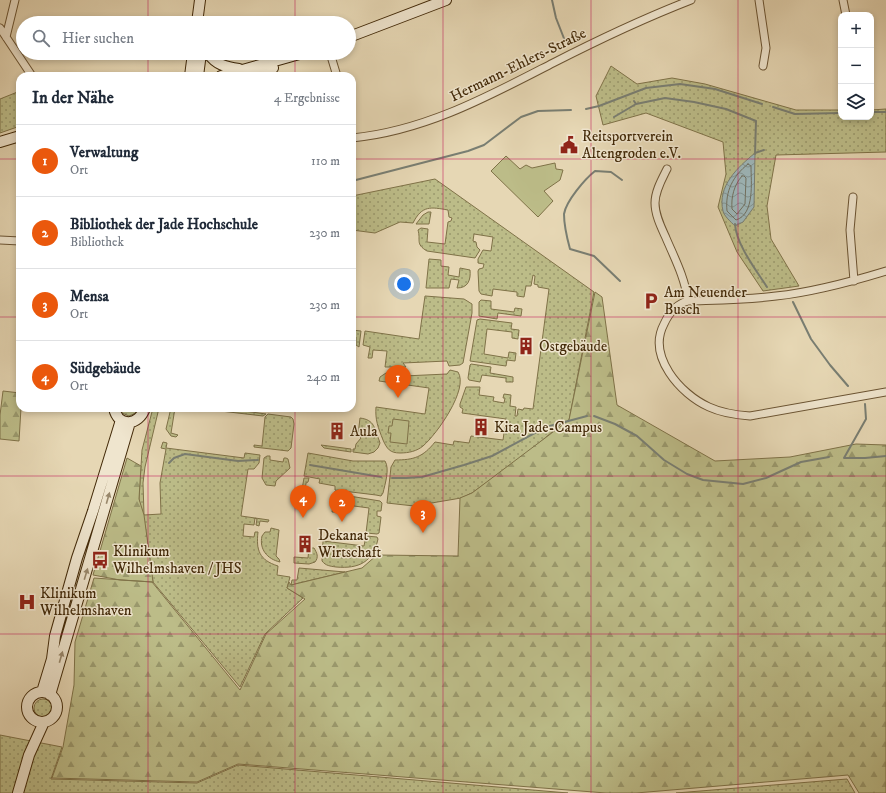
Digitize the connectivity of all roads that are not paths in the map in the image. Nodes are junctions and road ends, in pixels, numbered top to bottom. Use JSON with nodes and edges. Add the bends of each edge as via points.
{"nodes":[{"id":1,"x":15,"y":0,"type":"edge"},
{"id":2,"x":200,"y":0,"type":"edge"},
{"id":3,"x":204,"y":0,"type":"edge"},
{"id":4,"x":446,"y":0,"type":"edge"},
{"id":5,"x":690,"y":0,"type":"edge"},
{"id":6,"x":759,"y":0,"type":"edge"},
{"id":7,"x":844,"y":0,"type":"edge"},
{"id":8,"x":846,"y":12,"type":"edge"},
{"id":9,"x":198,"y":16,"type":"edge"},
{"id":10,"x":203,"y":16,"type":"edge"},
{"id":11,"x":0,"y":28,"type":"edge"},
{"id":12,"x":356,"y":34,"type":"edge"},
{"id":13,"x":6,"y":37,"type":"junction"},
{"id":14,"x":16,"y":52,"type":"edge"},
{"id":15,"x":21,"y":60,"type":"edge"},
{"id":16,"x":192,"y":60,"type":"edge"},
{"id":17,"x":200,"y":60,"type":"edge"},
{"id":18,"x":214,"y":60,"type":"edge"},
{"id":19,"x":285,"y":60,"type":"edge"},
{"id":20,"x":332,"y":60,"type":"edge"},
{"id":21,"x":763,"y":66,"type":"dead end"},
{"id":22,"x":29,"y":72,"type":"edge"},
{"id":23,"x":191,"y":72,"type":"edge"},
{"id":24,"x":199,"y":72,"type":"edge"},
{"id":25,"x":244,"y":72,"type":"edge"},
{"id":26,"x":251,"y":72,"type":"edge"},
{"id":27,"x":336,"y":72,"type":"edge"},
{"id":28,"x":16,"y":137,"type":"edge"},
{"id":29,"x":356,"y":137,"type":"edge"},
{"id":30,"x":0,"y":142,"type":"edge"},
{"id":31,"x":667,"y":169,"type":"dead end"},
{"id":32,"x":853,"y":197,"type":"dead end"},
{"id":33,"x":0,"y":240,"type":"edge"},
{"id":34,"x":16,"y":241,"type":"edge"},
{"id":35,"x":886,"y":271,"type":"edge"},
{"id":36,"x":854,"y":281,"type":"junction"},
{"id":37,"x":688,"y":301,"type":"junction"},
{"id":38,"x":886,"y":392,"type":"edge"},
{"id":39,"x":116,"y":412,"type":"edge"},
{"id":40,"x":143,"y":412,"type":"edge"},
{"id":41,"x":125,"y":421,"type":"junction"},
{"id":42,"x":46,"y":694,"type":"junction"},
{"id":43,"x":40,"y":721,"type":"junction"},
{"id":44,"x":18,"y":793,"type":"edge"}],
"edges":[{"from":1,"to":13,"type":"street"},
{"from":2,"to":9,"type":"main road"},
{"from":3,"to":10,"type":"main road"},
{"from":4,"to":12,"type":"main road"},
{"from":5,"to":29,"type":"street","name":"Hermann-Ehlers-Straße","via":[[632,24],[499,91],[441,117],[399,131]]},
{"from":6,"to":21,"type":"street","via":[[766,48]]},
{"from":7,"to":8,"type":"street"},
{"from":11,"to":13,"type":"street"},
{"from":13,"to":14,"type":"street"},
{"from":15,"to":22,"type":"street"},
{"from":16,"to":23,"type":"main road"},
{"from":17,"to":24,"type":"main road"},
{"from":18,"to":25,"type":"main road","via":[[217,64]]},
{"from":19,"to":26,"type":"main road"},
{"from":20,"to":27,"type":"street"},
{"from":28,"to":30,"type":"main road"},
{"from":31,"to":37,"type":"street","via":[[656,194],[655,208],[682,274]]},
{"from":32,"to":36,"type":"street","via":[[850,230]]},
{"from":33,"to":34,"type":"street"},
{"from":35,"to":36,"type":"street"},
{"from":36,"to":37,"type":"street","via":[[778,296]]},
{"from":37,"to":38,"type":"street","via":[[677,306],[666,320],[660,334],[660,349],[663,361],[676,382],[708,407],[750,416]]},
{"from":39,"to":41,"type":"main road","via":[[118,417]]},
{"from":40,"to":41,"type":"main road","via":[[135,421]]},
{"from":41,"to":42,"type":"main road"},
{"from":42,"to":43,"type":"main road","via":[[56,702],[57,711],[52,719]]},
{"from":42,"to":43,"type":"main road","via":[[32,696],[28,705],[29,714]]},
{"from":43,"to":44,"type":"main road","via":[[30,740],[29,755]]}]}
